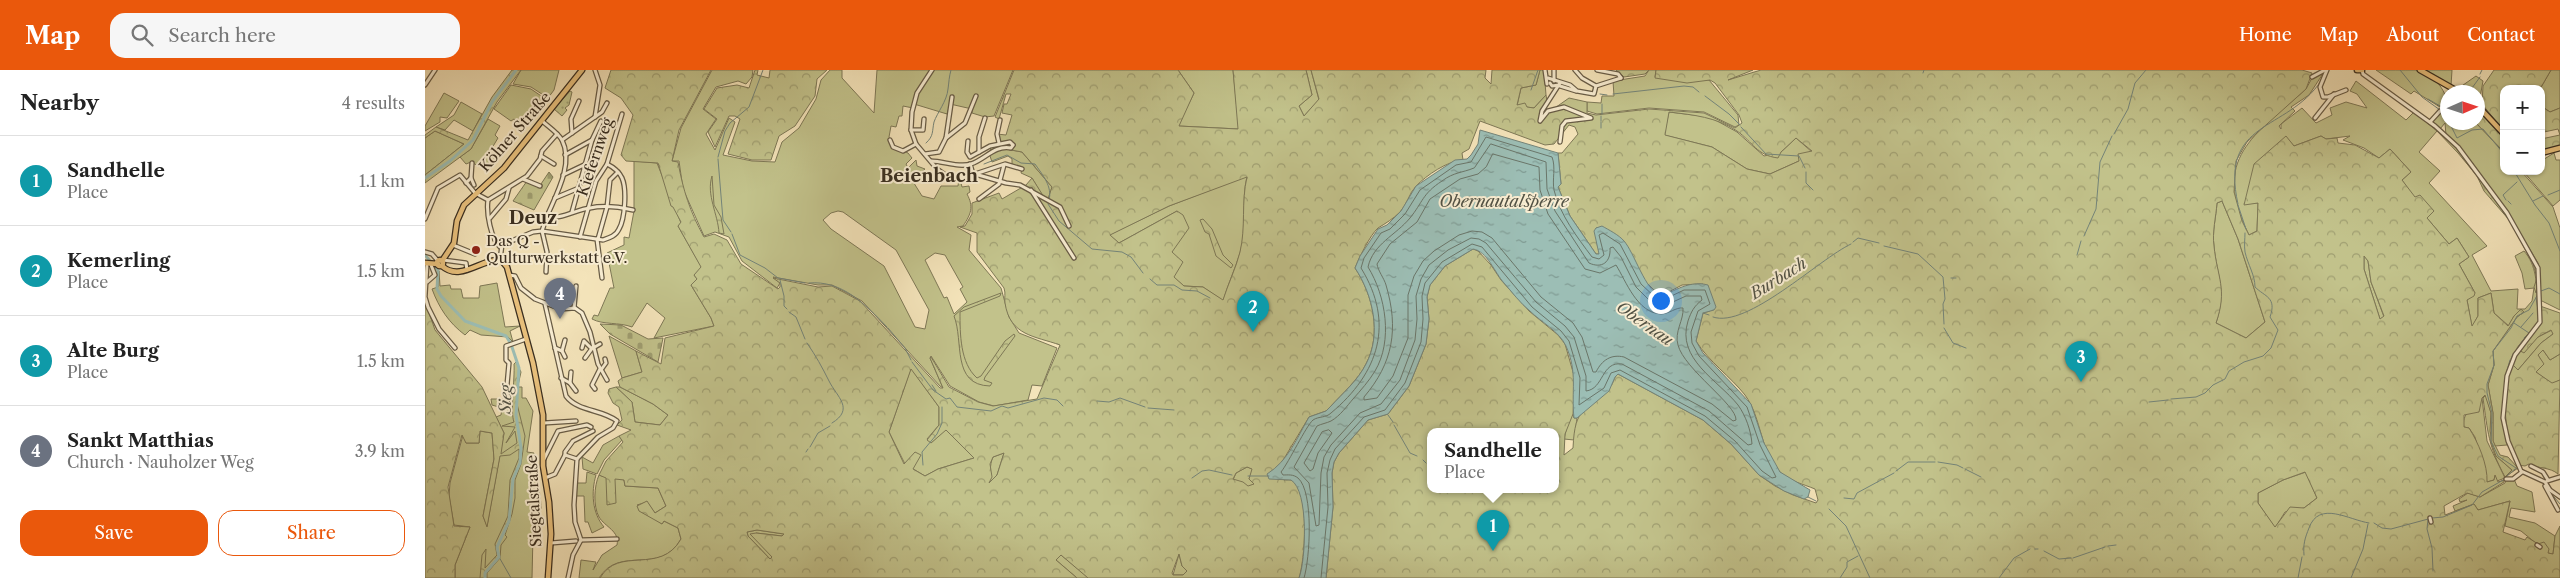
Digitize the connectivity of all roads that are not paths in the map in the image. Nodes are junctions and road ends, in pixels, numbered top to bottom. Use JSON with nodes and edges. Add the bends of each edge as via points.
{"nodes":[{"id":1,"x":435,"y":70,"type":"edge"},
{"id":2,"x":582,"y":70,"type":"edge"},
{"id":3,"x":595,"y":70,"type":"edge"},
{"id":4,"x":932,"y":70,"type":"edge"},
{"id":5,"x":1545,"y":70,"type":"edge"},
{"id":6,"x":1554,"y":70,"type":"edge"},
{"id":7,"x":1575,"y":70,"type":"edge"},
{"id":8,"x":1597,"y":70,"type":"edge"},
{"id":9,"x":2326,"y":70,"type":"edge"},
{"id":10,"x":2357,"y":70,"type":"edge"},
{"id":11,"x":2362,"y":70,"type":"edge"},
{"id":12,"x":2419,"y":70,"type":"edge"},
{"id":13,"x":2312,"y":77,"type":"dead end"},
{"id":14,"x":1551,"y":81,"type":"junction"},
{"id":15,"x":425,"y":85,"type":"edge"},
{"id":16,"x":1560,"y":85,"type":"junction"},
{"id":17,"x":2446,"y":85,"type":"edge"},
{"id":18,"x":1596,"y":86,"type":"junction"},
{"id":19,"x":2346,"y":90,"type":"dead end"},
{"id":20,"x":2334,"y":94,"type":"junction"},
{"id":21,"x":976,"y":96,"type":"dead end"},
{"id":22,"x":951,"y":97,"type":"dead end"},
{"id":23,"x":579,"y":101,"type":"dead end"},
{"id":24,"x":607,"y":103,"type":"dead end"},
{"id":25,"x":2440,"y":111,"type":"edge"},
{"id":26,"x":622,"y":114,"type":"dead end"},
{"id":27,"x":2485,"y":114,"type":"edge"},
{"id":28,"x":595,"y":117,"type":"junction"},
{"id":29,"x":985,"y":118,"type":"dead end"},
{"id":30,"x":2315,"y":118,"type":"dead end"},
{"id":31,"x":924,"y":119,"type":"dead end"},
{"id":32,"x":601,"y":120,"type":"dead end"},
{"id":33,"x":1000,"y":120,"type":"dead end"},
{"id":34,"x":542,"y":121,"type":"junction"},
{"id":35,"x":2429,"y":122,"type":"junction"},
{"id":36,"x":911,"y":130,"type":"junction"},
{"id":37,"x":2500,"y":130,"type":"edge"},
{"id":38,"x":572,"y":133,"type":"junction"},
{"id":39,"x":557,"y":134,"type":"junction"},
{"id":40,"x":946,"y":138,"type":"junction"},
{"id":41,"x":562,"y":140,"type":"junction"},
{"id":42,"x":592,"y":140,"type":"junction"},
{"id":43,"x":890,"y":140,"type":"dead end"},
{"id":44,"x":968,"y":141,"type":"dead end"},
{"id":45,"x":1560,"y":142,"type":"dead end"},
{"id":46,"x":999,"y":143,"type":"junction"},
{"id":47,"x":916,"y":144,"type":"junction"},
{"id":48,"x":2560,"y":148,"type":"edge"},
{"id":49,"x":939,"y":152,"type":"junction"},
{"id":50,"x":979,"y":152,"type":"junction"},
{"id":51,"x":2545,"y":152,"type":"edge"},
{"id":52,"x":925,"y":154,"type":"junction"},
{"id":53,"x":565,"y":155,"type":"junction"},
{"id":54,"x":541,"y":156,"type":"junction"},
{"id":55,"x":931,"y":161,"type":"junction"},
{"id":56,"x":939,"y":161,"type":"junction"},
{"id":57,"x":472,"y":163,"type":"dead end"},
{"id":58,"x":555,"y":164,"type":"dead end"},
{"id":59,"x":586,"y":164,"type":"junction"},
{"id":60,"x":607,"y":164,"type":"junction"},
{"id":61,"x":970,"y":164,"type":"junction"},
{"id":62,"x":1004,"y":165,"type":"junction"},
{"id":63,"x":1022,"y":169,"type":"dead end"},
{"id":64,"x":618,"y":172,"type":"junction"},
{"id":65,"x":563,"y":174,"type":"junction"},
{"id":66,"x":974,"y":174,"type":"junction"},
{"id":67,"x":471,"y":178,"type":"junction"},
{"id":68,"x":523,"y":179,"type":"junction"},
{"id":69,"x":1000,"y":182,"type":"junction"},
{"id":70,"x":466,"y":183,"type":"junction"},
{"id":71,"x":473,"y":185,"type":"dead end"},
{"id":72,"x":540,"y":186,"type":"dead end"},
{"id":73,"x":509,"y":188,"type":"junction"},
{"id":74,"x":579,"y":188,"type":"junction"},
{"id":75,"x":1030,"y":190,"type":"junction"},
{"id":76,"x":475,"y":193,"type":"junction"},
{"id":77,"x":555,"y":198,"type":"junction"},
{"id":78,"x":979,"y":199,"type":"dead end"},
{"id":79,"x":488,"y":200,"type":"junction"},
{"id":80,"x":607,"y":207,"type":"junction"},
{"id":81,"x":589,"y":208,"type":"junction"},
{"id":82,"x":623,"y":208,"type":"junction"},
{"id":83,"x":633,"y":210,"type":"dead end"},
{"id":84,"x":572,"y":212,"type":"junction"},
{"id":85,"x":547,"y":216,"type":"junction"},
{"id":86,"x":425,"y":219,"type":"edge"},
{"id":87,"x":490,"y":219,"type":"junction"},
{"id":88,"x":1069,"y":226,"type":"dead end"},
{"id":89,"x":542,"y":231,"type":"junction"},
{"id":90,"x":580,"y":237,"type":"junction"},
{"id":91,"x":597,"y":239,"type":"junction"},
{"id":92,"x":453,"y":245,"type":"junction"},
{"id":93,"x":500,"y":247,"type":"junction"},
{"id":94,"x":425,"y":252,"type":"edge"},
{"id":95,"x":475,"y":254,"type":"dead end"},
{"id":96,"x":1074,"y":258,"type":"dead end"},
{"id":97,"x":500,"y":260,"type":"junction"},
{"id":98,"x":436,"y":263,"type":"edge"},
{"id":99,"x":467,"y":270,"type":"junction"},
{"id":100,"x":546,"y":272,"type":"dead end"},
{"id":101,"x":509,"y":275,"type":"junction"},
{"id":102,"x":602,"y":278,"type":"dead end"},
{"id":103,"x":427,"y":282,"type":"junction"},
{"id":104,"x":575,"y":286,"type":"dead end"},
{"id":105,"x":425,"y":295,"type":"edge"},
{"id":106,"x":545,"y":304,"type":"junction"},
{"id":107,"x":574,"y":308,"type":"junction"},
{"id":108,"x":526,"y":338,"type":"junction"},
{"id":109,"x":565,"y":340,"type":"dead end"},
{"id":110,"x":600,"y":344,"type":"dead end"},
{"id":111,"x":455,"y":348,"type":"dead end"},
{"id":112,"x":555,"y":348,"type":"junction"},
{"id":113,"x":582,"y":348,"type":"dead end"},
{"id":114,"x":592,"y":348,"type":"junction"},
{"id":115,"x":562,"y":351,"type":"junction"},
{"id":116,"x":565,"y":357,"type":"dead end"},
{"id":117,"x":585,"y":358,"type":"dead end"},
{"id":118,"x":605,"y":359,"type":"dead end"},
{"id":119,"x":601,"y":369,"type":"junction"},
{"id":120,"x":571,"y":372,"type":"dead end"},
{"id":121,"x":561,"y":378,"type":"junction"},
{"id":122,"x":607,"y":380,"type":"dead end"},
{"id":123,"x":570,"y":382,"type":"junction"},
{"id":124,"x":507,"y":385,"type":"dead end"},
{"id":125,"x":595,"y":389,"type":"dead end"},
{"id":126,"x":576,"y":391,"type":"dead end"},
{"id":127,"x":576,"y":421,"type":"dead end"},
{"id":128,"x":544,"y":423,"type":"junction"},
{"id":129,"x":591,"y":427,"type":"dead end"},
{"id":130,"x":593,"y":431,"type":"dead end"},
{"id":131,"x":565,"y":455,"type":"junction"},
{"id":132,"x":543,"y":459,"type":"junction"},
{"id":133,"x":577,"y":459,"type":"junction"},
{"id":134,"x":2531,"y":466,"type":"dead end"},
{"id":135,"x":2521,"y":471,"type":"junction"},
{"id":136,"x":2560,"y":477,"type":"edge"},
{"id":137,"x":545,"y":478,"type":"junction"},
{"id":138,"x":2505,"y":478,"type":"dead end"},
{"id":139,"x":2547,"y":481,"type":"junction"},
{"id":140,"x":2560,"y":497,"type":"edge"},
{"id":141,"x":2558,"y":510,"type":"dead end"},
{"id":142,"x":2430,"y":518,"type":"dead end"},
{"id":143,"x":2431,"y":522,"type":"dead end"},
{"id":144,"x":617,"y":539,"type":"dead end"},
{"id":145,"x":579,"y":541,"type":"junction"},
{"id":146,"x":551,"y":543,"type":"junction"},
{"id":147,"x":548,"y":578,"type":"edge"},
{"id":148,"x":568,"y":578,"type":"edge"}],
"edges":[{"from":1,"to":15,"type":"street"},
{"from":2,"to":34,"type":"main road","name":"Kölner Straße"},
{"from":3,"to":28,"type":"street","via":[[601,85]]},
{"from":4,"to":36,"type":"street","via":[[919,89]]},
{"from":5,"to":14,"type":"street"},
{"from":6,"to":14,"type":"street"},
{"from":7,"to":18,"type":"street"},
{"from":8,"to":18,"type":"street","via":[[1618,74],[1621,78]]},
{"from":9,"to":13,"type":"street"},
{"from":9,"to":20,"type":"street","via":[[2320,90],[2324,97]]},
{"from":10,"to":11,"type":"main road"},
{"from":11,"to":35,"type":"street","via":[[2363,74]]},
{"from":12,"to":17,"type":"main road"},
{"from":14,"to":16,"type":"street"},
{"from":16,"to":18,"type":"street","via":[[1570,85],[1577,91],[1594,94]]},
{"from":16,"to":45,"type":"street","via":[[1542,111],[1540,121],[1549,112],[1565,107],[1591,118],[1566,121]]},
{"from":19,"to":20,"type":"street"},
{"from":20,"to":30,"type":"street"},
{"from":21,"to":40,"type":"street","via":[[965,124]]},
{"from":22,"to":40,"type":"street"},
{"from":23,"to":38,"type":"street","via":[[570,120]]},
{"from":24,"to":28,"type":"street"},
{"from":25,"to":35,"type":"street"},
{"from":26,"to":60,"type":"street","name":"Kiefernweg"},
{"from":27,"to":37,"type":"main road"},
{"from":28,"to":38,"type":"street"},
{"from":29,"to":50,"type":"street","via":[[979,137]]},
{"from":31,"to":36,"type":"street","via":[[923,130]]},
{"from":32,"to":42,"type":"street"},
{"from":33,"to":46,"type":"street"},
{"from":34,"to":39,"type":"street"},
{"from":34,"to":76,"type":"main road","name":"Kölner Straße","via":[[504,168]]},
{"from":35,"to":135,"type":"street","via":[[2469,160],[2512,220],[2537,263],[2540,323],[2515,355],[2507,376],[2503,418],[2508,441]]},
{"from":36,"to":47,"type":"street"},
{"from":38,"to":41,"type":"street"},
{"from":39,"to":41,"type":"street"},
{"from":39,"to":54,"type":"street"},
{"from":40,"to":49,"type":"street"},
{"from":41,"to":53,"type":"street"},
{"from":42,"to":53,"type":"street"},
{"from":42,"to":59,"type":"street"},
{"from":43,"to":47,"type":"street","via":[[893,147],[903,151]]},
{"from":44,"to":50,"type":"street","via":[[968,156]]},
{"from":46,"to":50,"type":"street"},
{"from":46,"to":61,"type":"street","via":[[1011,142],[1013,146],[998,149]]},
{"from":47,"to":52,"type":"street"},
{"from":48,"to":51,"type":"main road"},
{"from":49,"to":52,"type":"street"},
{"from":49,"to":56,"type":"street"},
{"from":52,"to":55,"type":"street"},
{"from":53,"to":65,"type":"street"},
{"from":54,"to":58,"type":"street"},
{"from":54,"to":68,"type":"street"},
{"from":55,"to":56,"type":"street"},
{"from":55,"to":66,"type":"street","via":[[951,179]]},
{"from":56,"to":61,"type":"street","via":[[949,165]]},
{"from":57,"to":67,"type":"street"},
{"from":59,"to":65,"type":"street"},
{"from":59,"to":74,"type":"street"},
{"from":60,"to":64,"type":"street"},
{"from":60,"to":81,"type":"street","name":"Kiefernweg","via":[[597,179]]},
{"from":61,"to":66,"type":"street"},
{"from":62,"to":63,"type":"street"},
{"from":62,"to":66,"type":"street"},
{"from":62,"to":69,"type":"street"},
{"from":64,"to":80,"type":"street","via":[[610,180]]},
{"from":64,"to":82,"type":"street","via":[[624,186]]},
{"from":65,"to":77,"type":"street"},
{"from":66,"to":69,"type":"street"},
{"from":67,"to":70,"type":"street"},
{"from":67,"to":71,"type":"street"},
{"from":68,"to":72,"type":"street"},
{"from":68,"to":73,"type":"street"},
{"from":69,"to":75,"type":"street","via":[[1021,185]]},
{"from":69,"to":78,"type":"street"},
{"from":70,"to":76,"type":"street"},
{"from":70,"to":86,"type":"street","via":[[460,175],[442,184]]},
{"from":73,"to":79,"type":"street"},
{"from":73,"to":87,"type":"street","via":[[506,199]]},
{"from":74,"to":77,"type":"street"},
{"from":74,"to":84,"type":"street"},
{"from":75,"to":88,"type":"street","via":[[1060,207]]},
{"from":75,"to":96,"type":"street"},
{"from":76,"to":79,"type":"street"},
{"from":76,"to":92,"type":"main road","name":"Kölner Straße","via":[[461,211]]},
{"from":77,"to":85,"type":"street"},
{"from":79,"to":87,"type":"street"},
{"from":80,"to":81,"type":"street"},
{"from":80,"to":82,"type":"street"},
{"from":80,"to":91,"type":"street"},
{"from":81,"to":84,"type":"street"},
{"from":81,"to":90,"type":"street","name":"Kiefernweg"},
{"from":82,"to":83,"type":"street"},
{"from":82,"to":91,"type":"street","via":[[619,231],[607,239]]},
{"from":84,"to":85,"type":"street","via":[[554,218]]},
{"from":85,"to":89,"type":"street"},
{"from":87,"to":93,"type":"street","via":[[495,241]]},
{"from":89,"to":90,"type":"street"},
{"from":89,"to":93,"type":"street"},
{"from":89,"to":100,"type":"street","via":[[547,252]]},
{"from":90,"to":91,"type":"street"},
{"from":91,"to":102,"type":"street"},
{"from":92,"to":95,"type":"street"},
{"from":92,"to":98,"type":"main road","name":"Kölner Straße"},
{"from":93,"to":97,"type":"street"},
{"from":94,"to":98,"type":"street","via":[[432,254]]},
{"from":97,"to":99,"type":"main road","via":[[489,260]]},
{"from":97,"to":101,"type":"main road","name":"Siegtalstraße","via":[[506,265]]},
{"from":98,"to":99,"type":"main road","via":[[453,271]]},
{"from":98,"to":99,"type":"street","via":[[466,263]]},
{"from":98,"to":103,"type":"street"},
{"from":98,"to":103,"type":"street","via":[[435,275]]},
{"from":101,"to":106,"type":"street","via":[[515,276],[521,288]]},
{"from":101,"to":108,"type":"main road","name":"Siegtalstraße"},
{"from":103,"to":105,"type":"street"},
{"from":104,"to":107,"type":"street"},
{"from":105,"to":111,"type":"street","via":[[437,327]]},
{"from":106,"to":107,"type":"street"},
{"from":106,"to":112,"type":"street"},
{"from":107,"to":114,"type":"street","via":[[586,320]]},
{"from":108,"to":124,"type":"street","via":[[505,348],[509,363]]},
{"from":108,"to":128,"type":"main road","name":"Siegtalstraße"},
{"from":109,"to":115,"type":"street"},
{"from":110,"to":114,"type":"street"},
{"from":112,"to":115,"type":"street"},
{"from":112,"to":121,"type":"street"},
{"from":113,"to":114,"type":"street","via":[[584,341]]},
{"from":114,"to":117,"type":"street"},
{"from":114,"to":119,"type":"street"},
{"from":115,"to":116,"type":"street"},
{"from":118,"to":119,"type":"street"},
{"from":119,"to":122,"type":"street"},
{"from":119,"to":125,"type":"street","via":[[592,385]]},
{"from":120,"to":123,"type":"street"},
{"from":121,"to":123,"type":"street"},
{"from":121,"to":133,"type":"street","via":[[570,402],[617,420],[613,428],[598,436]]},
{"from":123,"to":126,"type":"street"},
{"from":127,"to":128,"type":"street"},
{"from":128,"to":132,"type":"main road","name":"Siegtalstraße"},
{"from":129,"to":132,"type":"street","via":[[558,431]]},
{"from":130,"to":131,"type":"street","via":[[573,441]]},
{"from":131,"to":133,"type":"street"},
{"from":131,"to":137,"type":"street","via":[[555,474]]},
{"from":132,"to":137,"type":"main road","name":"Siegtalstraße"},
{"from":133,"to":145,"type":"street","via":[[574,505]]},
{"from":134,"to":139,"type":"street","via":[[2543,472]]},
{"from":135,"to":138,"type":"street","via":[[2513,478]]},
{"from":135,"to":139,"type":"street"},
{"from":136,"to":139,"type":"street"},
{"from":137,"to":146,"type":"main road","name":"Siegtalstraße"},
{"from":139,"to":140,"type":"street","via":[[2550,490]]},
{"from":139,"to":141,"type":"street"},
{"from":142,"to":143,"type":"street"},
{"from":144,"to":145,"type":"street"},
{"from":145,"to":146,"type":"street"},
{"from":145,"to":148,"type":"street"},
{"from":146,"to":147,"type":"main road","name":"Siegtalstraße"}]}
